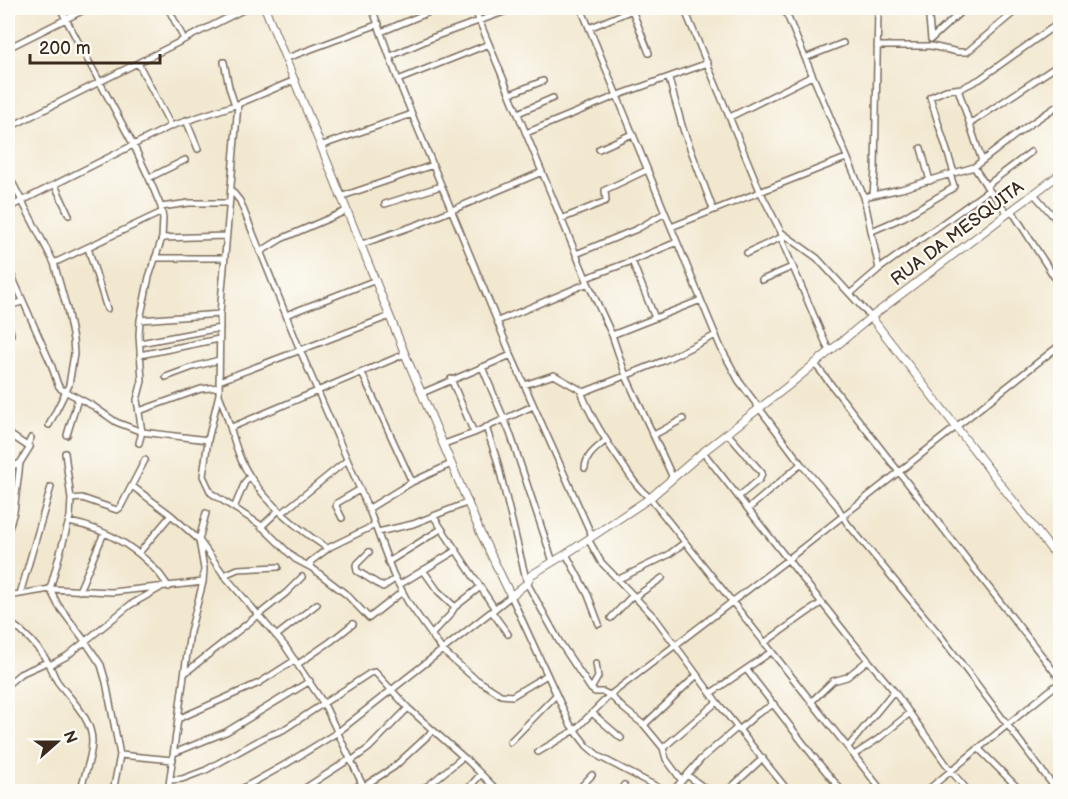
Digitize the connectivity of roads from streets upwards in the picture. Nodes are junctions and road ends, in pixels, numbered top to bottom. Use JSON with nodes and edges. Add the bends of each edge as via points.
{"nodes":[{"id":1,"x":60,"y":8,"type":"edge"},
{"id":2,"x":88,"y":8,"type":"edge"},
{"id":3,"x":168,"y":8,"type":"edge"},
{"id":4,"x":247,"y":8,"type":"edge"},
{"id":5,"x":265,"y":8,"type":"edge"},
{"id":6,"x":372,"y":8,"type":"edge"},
{"id":7,"x":439,"y":8,"type":"edge"},
{"id":8,"x":474,"y":8,"type":"edge"},
{"id":9,"x":514,"y":8,"type":"edge"},
{"id":10,"x":580,"y":8,"type":"edge"},
{"id":11,"x":684,"y":8,"type":"edge"},
{"id":12,"x":784,"y":8,"type":"edge"},
{"id":13,"x":878,"y":8,"type":"edge"},
{"id":14,"x":928,"y":8,"type":"edge"},
{"id":15,"x":965,"y":8,"type":"edge"},
{"id":16,"x":1019,"y":8,"type":"edge"},
{"id":17,"x":635,"y":9,"type":"edge"},
{"id":18,"x":65,"y":19,"type":"junction"},
{"id":19,"x":480,"y":21,"type":"junction"},
{"id":20,"x":1060,"y":22,"type":"edge"},
{"id":21,"x":379,"y":24,"type":"junction"},
{"id":22,"x":589,"y":28,"type":"junction"},
{"id":23,"x":381,"y":32,"type":"junction"},
{"id":24,"x":8,"y":37,"type":"edge"},
{"id":25,"x":184,"y":39,"type":"junction"},
{"id":26,"x":931,"y":39,"type":"junction"},
{"id":27,"x":843,"y":43,"type":"dead end"},
{"id":28,"x":489,"y":44,"type":"junction"},
{"id":29,"x":877,"y":46,"type":"junction"},
{"id":30,"x":931,"y":46,"type":"junction"},
{"id":31,"x":10,"y":47,"type":"edge"},
{"id":32,"x":649,"y":53,"type":"dead end"},
{"id":33,"x":391,"y":56,"type":"junction"},
{"id":34,"x":287,"y":58,"type":"junction"},
{"id":35,"x":805,"y":58,"type":"junction"},
{"id":36,"x":224,"y":62,"type":"dead end"},
{"id":37,"x":138,"y":63,"type":"junction"},
{"id":38,"x":708,"y":63,"type":"junction"},
{"id":39,"x":1060,"y":64,"type":"edge"},
{"id":40,"x":812,"y":76,"type":"junction"},
{"id":41,"x":669,"y":79,"type":"junction"},
{"id":42,"x":296,"y":80,"type":"junction"},
{"id":43,"x":398,"y":81,"type":"junction"},
{"id":44,"x":543,"y":81,"type":"dead end"},
{"id":45,"x":100,"y":82,"type":"junction"},
{"id":46,"x":958,"y":89,"type":"junction"},
{"id":47,"x":510,"y":94,"type":"junction"},
{"id":48,"x":616,"y":96,"type":"junction"},
{"id":49,"x":553,"y":98,"type":"dead end"},
{"id":50,"x":1060,"y":104,"type":"edge"},
{"id":51,"x":236,"y":105,"type":"junction"},
{"id":52,"x":518,"y":113,"type":"junction"},
{"id":53,"x":412,"y":114,"type":"junction"},
{"id":54,"x":730,"y":117,"type":"junction"},
{"id":55,"x":186,"y":120,"type":"junction"},
{"id":56,"x":971,"y":123,"type":"junction"},
{"id":57,"x":171,"y":126,"type":"junction"},
{"id":58,"x":8,"y":128,"type":"edge"},
{"id":59,"x":526,"y":133,"type":"junction"},
{"id":60,"x":632,"y":134,"type":"junction"},
{"id":61,"x":133,"y":144,"type":"junction"},
{"id":62,"x":320,"y":146,"type":"junction"},
{"id":63,"x":921,"y":148,"type":"dead end"},
{"id":64,"x":198,"y":149,"type":"dead end"},
{"id":65,"x":598,"y":149,"type":"dead end"},
{"id":66,"x":1031,"y":152,"type":"dead end"},
{"id":67,"x":846,"y":158,"type":"junction"},
{"id":68,"x":185,"y":160,"type":"dead end"},
{"id":69,"x":982,"y":161,"type":"junction"},
{"id":70,"x":433,"y":165,"type":"junction"},
{"id":71,"x":974,"y":167,"type":"junction"},
{"id":72,"x":647,"y":170,"type":"junction"},
{"id":73,"x":542,"y":172,"type":"junction"},
{"id":74,"x":8,"y":174,"type":"edge"},
{"id":75,"x":952,"y":174,"type":"junction"},
{"id":76,"x":1060,"y":174,"type":"edge"},
{"id":77,"x":149,"y":178,"type":"junction"},
{"id":78,"x":930,"y":181,"type":"junction"},
{"id":79,"x":55,"y":185,"type":"junction"},
{"id":80,"x":441,"y":186,"type":"junction"},
{"id":81,"x":987,"y":188,"type":"junction"},
{"id":82,"x":232,"y":191,"type":"junction"},
{"id":83,"x":760,"y":191,"type":"junction"},
{"id":84,"x":1034,"y":194,"type":"junction"},
{"id":85,"x":873,"y":195,"type":"junction"},
{"id":86,"x":340,"y":197,"type":"junction"},
{"id":87,"x":864,"y":197,"type":"junction"},
{"id":88,"x":21,"y":202,"type":"junction"},
{"id":89,"x":230,"y":203,"type":"junction"},
{"id":90,"x":385,"y":204,"type":"dead end"},
{"id":91,"x":8,"y":208,"type":"edge"},
{"id":92,"x":161,"y":209,"type":"junction"},
{"id":93,"x":713,"y":209,"type":"junction"},
{"id":94,"x":346,"y":211,"type":"junction"},
{"id":95,"x":452,"y":211,"type":"junction"},
{"id":96,"x":665,"y":213,"type":"junction"},
{"id":97,"x":1010,"y":213,"type":"junction"},
{"id":98,"x":69,"y":215,"type":"dead end"},
{"id":99,"x":561,"y":219,"type":"junction"},
{"id":100,"x":1060,"y":224,"type":"edge"},
{"id":101,"x":671,"y":227,"type":"junction"},
{"id":102,"x":872,"y":231,"type":"junction"},
{"id":103,"x":782,"y":235,"type":"junction"},
{"id":104,"x":226,"y":236,"type":"junction"},
{"id":105,"x":162,"y":238,"type":"junction"},
{"id":106,"x":677,"y":242,"type":"junction"},
{"id":107,"x":362,"y":244,"type":"junction"},
{"id":108,"x":88,"y":248,"type":"junction"},
{"id":109,"x":260,"y":252,"type":"junction"},
{"id":110,"x":747,"y":252,"type":"dead end"},
{"id":111,"x":576,"y":254,"type":"junction"},
{"id":112,"x":155,"y":258,"type":"junction"},
{"id":113,"x":224,"y":258,"type":"junction"},
{"id":114,"x":632,"y":261,"type":"junction"},
{"id":115,"x":54,"y":263,"type":"junction"},
{"id":116,"x":8,"y":267,"type":"edge"},
{"id":117,"x":792,"y":267,"type":"junction"},
{"id":118,"x":879,"y":269,"type":"junction"},
{"id":119,"x":376,"y":280,"type":"junction"},
{"id":120,"x":587,"y":280,"type":"junction"},
{"id":121,"x":762,"y":280,"type":"dead end"},
{"id":122,"x":1060,"y":286,"type":"edge"},
{"id":123,"x":851,"y":293,"type":"junction"},
{"id":124,"x":701,"y":300,"type":"junction"},
{"id":125,"x":22,"y":302,"type":"junction"},
{"id":126,"x":8,"y":306,"type":"edge"},
{"id":127,"x":107,"y":309,"type":"dead end"},
{"id":128,"x":220,"y":314,"type":"junction"},
{"id":129,"x":286,"y":315,"type":"junction"},
{"id":130,"x":390,"y":316,"type":"junction"},
{"id":131,"x":871,"y":317,"type":"junction"},
{"id":132,"x":655,"y":318,"type":"junction"},
{"id":133,"x":141,"y":320,"type":"junction"},
{"id":134,"x":498,"y":321,"type":"junction"},
{"id":135,"x":8,"y":322,"type":"edge"},
{"id":136,"x":220,"y":328,"type":"junction"},
{"id":137,"x":11,"y":333,"type":"dead end"},
{"id":138,"x":612,"y":335,"type":"junction"},
{"id":139,"x":716,"y":336,"type":"junction"},
{"id":140,"x":219,"y":339,"type":"junction"},
{"id":141,"x":140,"y":344,"type":"junction"},
{"id":142,"x":1060,"y":345,"type":"edge"},
{"id":143,"x":300,"y":350,"type":"junction"},
{"id":144,"x":829,"y":351,"type":"junction"},
{"id":145,"x":405,"y":354,"type":"junction"},
{"id":146,"x":140,"y":355,"type":"junction"},
{"id":147,"x":511,"y":355,"type":"junction"},
{"id":148,"x":219,"y":360,"type":"junction"},
{"id":149,"x":815,"y":364,"type":"junction"},
{"id":150,"x":482,"y":367,"type":"junction"},
{"id":151,"x":362,"y":373,"type":"junction"},
{"id":152,"x":626,"y":376,"type":"junction"},
{"id":153,"x":166,"y":377,"type":"dead end"},
{"id":154,"x":451,"y":379,"type":"junction"},
{"id":155,"x":219,"y":384,"type":"junction"},
{"id":156,"x":524,"y":385,"type":"junction"},
{"id":157,"x":318,"y":391,"type":"junction"},
{"id":158,"x":584,"y":392,"type":"junction"},
{"id":159,"x":65,"y":393,"type":"junction"},
{"id":160,"x":422,"y":393,"type":"junction"},
{"id":161,"x":219,"y":394,"type":"junction"},
{"id":162,"x":78,"y":399,"type":"junction"},
{"id":163,"x":534,"y":406,"type":"junction"},
{"id":164,"x":760,"y":408,"type":"junction"},
{"id":165,"x":139,"y":411,"type":"junction"},
{"id":166,"x":505,"y":419,"type":"junction"},
{"id":167,"x":683,"y":419,"type":"dead end"},
{"id":168,"x":49,"y":425,"type":"dead end"},
{"id":169,"x":957,"y":426,"type":"junction"},
{"id":170,"x":232,"y":427,"type":"junction"},
{"id":171,"x":486,"y":427,"type":"junction"},
{"id":172,"x":142,"y":432,"type":"junction"},
{"id":173,"x":8,"y":433,"type":"edge"},
{"id":174,"x":474,"y":433,"type":"junction"},
{"id":175,"x":728,"y":433,"type":"junction"},
{"id":176,"x":67,"y":435,"type":"dead end"},
{"id":177,"x":654,"y":435,"type":"junction"},
{"id":178,"x":31,"y":438,"type":"dead end"},
{"id":179,"x":208,"y":440,"type":"junction"},
{"id":180,"x":605,"y":441,"type":"junction"},
{"id":181,"x":139,"y":443,"type":"dead end"},
{"id":182,"x":444,"y":444,"type":"junction"},
{"id":183,"x":27,"y":446,"type":"junction"},
{"id":184,"x":703,"y":452,"type":"junction"},
{"id":185,"x":65,"y":453,"type":"dead end"},
{"id":186,"x":145,"y":460,"type":"dead end"},
{"id":187,"x":346,"y":461,"type":"junction"},
{"id":188,"x":20,"y":463,"type":"junction"},
{"id":189,"x":452,"y":464,"type":"junction"},
{"id":190,"x":801,"y":464,"type":"junction"},
{"id":191,"x":8,"y":468,"type":"edge"},
{"id":192,"x":585,"y":468,"type":"dead end"},
{"id":193,"x":899,"y":471,"type":"junction"},
{"id":194,"x":250,"y":476,"type":"junction"},
{"id":195,"x":674,"y":478,"type":"junction"},
{"id":196,"x":412,"y":482,"type":"junction"},
{"id":197,"x":132,"y":486,"type":"junction"},
{"id":198,"x":51,"y":487,"type":"dead end"},
{"id":199,"x":358,"y":490,"type":"junction"},
{"id":200,"x":738,"y":497,"type":"junction"},
{"id":201,"x":650,"y":498,"type":"junction"},
{"id":202,"x":71,"y":499,"type":"junction"},
{"id":203,"x":469,"y":502,"type":"junction"},
{"id":204,"x":234,"y":508,"type":"junction"},
{"id":205,"x":368,"y":508,"type":"junction"},
{"id":206,"x":748,"y":509,"type":"junction"},
{"id":207,"x":280,"y":511,"type":"junction"},
{"id":208,"x":206,"y":513,"type":"dead end"},
{"id":209,"x":171,"y":515,"type":"junction"},
{"id":210,"x":842,"y":515,"type":"junction"},
{"id":211,"x":434,"y":517,"type":"junction"},
{"id":212,"x":342,"y":518,"type":"dead end"},
{"id":213,"x":69,"y":522,"type":"junction"},
{"id":214,"x":375,"y":525,"type":"junction"},
{"id":215,"x":261,"y":526,"type":"junction"},
{"id":216,"x":441,"y":529,"type":"junction"},
{"id":217,"x":8,"y":531,"type":"edge"},
{"id":218,"x":378,"y":532,"type":"junction"},
{"id":219,"x":104,"y":533,"type":"junction"},
{"id":220,"x":590,"y":537,"type":"junction"},
{"id":221,"x":199,"y":540,"type":"junction"},
{"id":222,"x":684,"y":543,"type":"junction"},
{"id":223,"x":327,"y":548,"type":"junction"},
{"id":224,"x":455,"y":551,"type":"junction"},
{"id":225,"x":369,"y":552,"type":"dead end"},
{"id":226,"x":139,"y":553,"type":"junction"},
{"id":227,"x":566,"y":554,"type":"junction"},
{"id":228,"x":787,"y":560,"type":"junction"},
{"id":229,"x":1060,"y":561,"type":"edge"},
{"id":230,"x":388,"y":562,"type":"junction"},
{"id":231,"x":553,"y":562,"type":"junction"},
{"id":232,"x":278,"y":567,"type":"dead end"},
{"id":233,"x":312,"y":568,"type":"junction"},
{"id":234,"x":423,"y":570,"type":"junction"},
{"id":235,"x":224,"y":575,"type":"junction"},
{"id":236,"x":302,"y":577,"type":"dead end"},
{"id":237,"x":663,"y":578,"type":"dead end"},
{"id":238,"x":395,"y":579,"type":"junction"},
{"id":239,"x":619,"y":579,"type":"junction"},
{"id":240,"x":203,"y":582,"type":"junction"},
{"id":241,"x":527,"y":583,"type":"junction"},
{"id":242,"x":399,"y":585,"type":"junction"},
{"id":243,"x":168,"y":586,"type":"junction"},
{"id":244,"x":161,"y":587,"type":"junction"},
{"id":245,"x":479,"y":588,"type":"junction"},
{"id":246,"x":50,"y":590,"type":"junction"},
{"id":247,"x":79,"y":591,"type":"junction"},
{"id":248,"x":402,"y":592,"type":"junction"},
{"id":249,"x":20,"y":594,"type":"junction"},
{"id":250,"x":8,"y":596,"type":"edge"},
{"id":251,"x":511,"y":596,"type":"junction"},
{"id":252,"x":634,"y":596,"type":"junction"},
{"id":253,"x":732,"y":602,"type":"junction"},
{"id":254,"x":821,"y":603,"type":"junction"},
{"id":255,"x":317,"y":604,"type":"dead end"},
{"id":256,"x":455,"y":607,"type":"junction"},
{"id":257,"x":494,"y":611,"type":"junction"},
{"id":258,"x":258,"y":615,"type":"junction"},
{"id":259,"x":611,"y":618,"type":"dead end"},
{"id":260,"x":8,"y":621,"type":"edge"},
{"id":261,"x":353,"y":624,"type":"dead end"},
{"id":262,"x":599,"y":624,"type":"dead end"},
{"id":263,"x":508,"y":634,"type":"dead end"},
{"id":264,"x":431,"y":635,"type":"junction"},
{"id":265,"x":276,"y":636,"type":"junction"},
{"id":266,"x":86,"y":641,"type":"junction"},
{"id":267,"x":764,"y":643,"type":"junction"},
{"id":268,"x":675,"y":646,"type":"junction"},
{"id":269,"x":443,"y":651,"type":"junction"},
{"id":270,"x":771,"y":652,"type":"junction"},
{"id":271,"x":868,"y":660,"type":"junction"},
{"id":272,"x":296,"y":662,"type":"junction"},
{"id":273,"x":48,"y":663,"type":"junction"},
{"id":274,"x":596,"y":663,"type":"dead end"},
{"id":275,"x":746,"y":669,"type":"junction"},
{"id":276,"x":185,"y":674,"type":"junction"},
{"id":277,"x":547,"y":675,"type":"junction"},
{"id":278,"x":697,"y":675,"type":"junction"},
{"id":279,"x":1060,"y":680,"type":"edge"},
{"id":280,"x":310,"y":681,"type":"junction"},
{"id":281,"x":8,"y":684,"type":"edge"},
{"id":282,"x":591,"y":689,"type":"junction"},
{"id":283,"x":894,"y":691,"type":"junction"},
{"id":284,"x":391,"y":692,"type":"junction"},
{"id":285,"x":711,"y":693,"type":"junction"},
{"id":286,"x":556,"y":695,"type":"junction"},
{"id":287,"x":610,"y":695,"type":"junction"},
{"id":288,"x":717,"y":702,"type":"junction"},
{"id":289,"x":811,"y":702,"type":"junction"},
{"id":290,"x":324,"y":704,"type":"junction"},
{"id":291,"x":774,"y":704,"type":"junction"},
{"id":292,"x":408,"y":708,"type":"junction"},
{"id":293,"x":592,"y":713,"type":"junction"},
{"id":294,"x":910,"y":713,"type":"junction"},
{"id":295,"x":178,"y":719,"type":"junction"},
{"id":296,"x":1006,"y":724,"type":"junction"},
{"id":297,"x":644,"y":725,"type":"junction"},
{"id":298,"x":738,"y":729,"type":"junction"},
{"id":299,"x":433,"y":730,"type":"junction"},
{"id":300,"x":575,"y":730,"type":"junction"},
{"id":301,"x":338,"y":732,"type":"junction"},
{"id":302,"x":621,"y":738,"type":"dead end"},
{"id":303,"x":510,"y":742,"type":"dead end"},
{"id":304,"x":848,"y":747,"type":"junction"},
{"id":305,"x":663,"y":748,"type":"junction"},
{"id":306,"x":978,"y":748,"type":"junction"},
{"id":307,"x":538,"y":752,"type":"dead end"},
{"id":308,"x":174,"y":753,"type":"junction"},
{"id":309,"x":120,"y":755,"type":"junction"},
{"id":310,"x":854,"y":755,"type":"junction"},
{"id":311,"x":463,"y":757,"type":"junction"},
{"id":312,"x":763,"y":759,"type":"junction"},
{"id":313,"x":173,"y":760,"type":"junction"},
{"id":314,"x":351,"y":760,"type":"junction"},
{"id":315,"x":951,"y":771,"type":"junction"},
{"id":316,"x":481,"y":774,"type":"junction"},
{"id":317,"x":592,"y":775,"type":"dead end"},
{"id":318,"x":687,"y":776,"type":"junction"},
{"id":319,"x":170,"y":780,"type":"junction"},
{"id":320,"x":682,"y":781,"type":"junction"},
{"id":321,"x":624,"y":785,"type":"dead end"},
{"id":322,"x":364,"y":787,"type":"edge"},
{"id":323,"x":80,"y":792,"type":"edge"},
{"id":324,"x":113,"y":792,"type":"edge"},
{"id":325,"x":168,"y":792,"type":"edge"},
{"id":326,"x":236,"y":792,"type":"edge"},
{"id":327,"x":298,"y":792,"type":"edge"},
{"id":328,"x":348,"y":792,"type":"edge"},
{"id":329,"x":414,"y":792,"type":"edge"},
{"id":330,"x":465,"y":792,"type":"edge"},
{"id":331,"x":499,"y":792,"type":"edge"},
{"id":332,"x":576,"y":792,"type":"edge"},
{"id":333,"x":619,"y":792,"type":"edge"},
{"id":334,"x":667,"y":792,"type":"edge"},
{"id":335,"x":672,"y":792,"type":"edge"},
{"id":336,"x":710,"y":792,"type":"edge"},
{"id":337,"x":726,"y":792,"type":"edge"},
{"id":338,"x":789,"y":792,"type":"edge"},
{"id":339,"x":843,"y":792,"type":"edge"},
{"id":340,"x":883,"y":792,"type":"edge"},
{"id":341,"x":925,"y":792,"type":"edge"},
{"id":342,"x":969,"y":792,"type":"edge"},
{"id":343,"x":1022,"y":792,"type":"edge"},
{"id":344,"x":1058,"y":792,"type":"edge"}],
"edges":[{"from":1,"to":18,"type":"street"},
{"from":2,"to":18,"type":"street"},
{"from":3,"to":25,"type":"street"},
{"from":4,"to":25,"type":"street"},
{"from":5,"to":34,"type":"street"},
{"from":6,"to":21,"type":"street"},
{"from":7,"to":23,"type":"street"},
{"from":8,"to":19,"type":"street"},
{"from":9,"to":19,"type":"street"},
{"from":10,"to":22,"type":"street"},
{"from":11,"to":38,"type":"street"},
{"from":12,"to":35,"type":"street"},
{"from":13,"to":29,"type":"street"},
{"from":14,"to":26,"type":"street"},
{"from":15,"to":26,"type":"street"},
{"from":16,"to":30,"type":"street","via":[[967,52]]},
{"from":17,"to":22,"type":"street"},
{"from":17,"to":32,"type":"street"},
{"from":18,"to":31,"type":"street"},
{"from":18,"to":45,"type":"street"},
{"from":19,"to":28,"type":"street"},
{"from":19,"to":33,"type":"street"},
{"from":20,"to":46,"type":"street","via":[[980,79]]},
{"from":21,"to":23,"type":"street"},
{"from":21,"to":34,"type":"street"},
{"from":22,"to":48,"type":"street"},
{"from":23,"to":33,"type":"street"},
{"from":24,"to":31,"type":"street"},
{"from":25,"to":37,"type":"street"},
{"from":26,"to":30,"type":"street"},
{"from":27,"to":35,"type":"street"},
{"from":28,"to":43,"type":"street"},
{"from":28,"to":47,"type":"street"},
{"from":29,"to":30,"type":"street"},
{"from":29,"to":85,"type":"street"},
{"from":33,"to":43,"type":"street"},
{"from":34,"to":42,"type":"street"},
{"from":35,"to":40,"type":"street"},
{"from":36,"to":51,"type":"street"},
{"from":37,"to":45,"type":"street"},
{"from":37,"to":57,"type":"street"},
{"from":38,"to":41,"type":"street"},
{"from":38,"to":54,"type":"street"},
{"from":39,"to":56,"type":"street"},
{"from":40,"to":54,"type":"street"},
{"from":40,"to":67,"type":"street"},
{"from":41,"to":48,"type":"street"},
{"from":41,"to":93,"type":"street"},
{"from":42,"to":51,"type":"street"},
{"from":42,"to":62,"type":"street"},
{"from":43,"to":53,"type":"street"},
{"from":44,"to":47,"type":"street"},
{"from":45,"to":58,"type":"street"},
{"from":45,"to":61,"type":"street"},
{"from":46,"to":56,"type":"street"},
{"from":46,"to":75,"type":"street","via":[[933,94],[930,99]]},
{"from":47,"to":52,"type":"street"},
{"from":48,"to":59,"type":"street"},
{"from":48,"to":60,"type":"street"},
{"from":49,"to":52,"type":"street"},
{"from":50,"to":69,"type":"street"},
{"from":51,"to":55,"type":"street"},
{"from":51,"to":82,"type":"street"},
{"from":52,"to":59,"type":"street"},
{"from":53,"to":62,"type":"street"},
{"from":53,"to":70,"type":"street"},
{"from":54,"to":83,"type":"street"},
{"from":55,"to":57,"type":"street"},
{"from":55,"to":64,"type":"street"},
{"from":56,"to":69,"type":"street"},
{"from":57,"to":61,"type":"street"},
{"from":59,"to":73,"type":"street"},
{"from":60,"to":65,"type":"street"},
{"from":60,"to":72,"type":"street"},
{"from":61,"to":77,"type":"street"},
{"from":61,"to":79,"type":"street"},
{"from":62,"to":86,"type":"street"},
{"from":63,"to":78,"type":"street"},
{"from":66,"to":81,"type":"street"},
{"from":67,"to":83,"type":"street"},
{"from":67,"to":87,"type":"street"},
{"from":68,"to":77,"type":"street"},
{"from":69,"to":71,"type":"street"},
{"from":70,"to":80,"type":"street"},
{"from":70,"to":86,"type":"street"},
{"from":71,"to":75,"type":"street"},
{"from":71,"to":81,"type":"street"},
{"from":72,"to":96,"type":"street"},
{"from":72,"to":99,"type":"street","via":[[605,190],[604,202]]},
{"from":73,"to":95,"type":"street"},
{"from":73,"to":99,"type":"street"},
{"from":74,"to":88,"type":"street"},
{"from":75,"to":78,"type":"street"},
{"from":75,"to":102,"type":"street","via":[[953,188]]},
{"from":76,"to":84,"type":"street","name":"RUA DA MESQUITA"},
{"from":77,"to":92,"type":"street"},
{"from":78,"to":85,"type":"street"},
{"from":79,"to":88,"type":"street"},
{"from":79,"to":98,"type":"street"},
{"from":80,"to":90,"type":"street"},
{"from":80,"to":95,"type":"street"},
{"from":81,"to":97,"type":"street"},
{"from":81,"to":118,"type":"street"},
{"from":82,"to":89,"type":"street"},
{"from":82,"to":109,"type":"street","via":[[240,201]]},
{"from":83,"to":93,"type":"street"},
{"from":83,"to":103,"type":"street"},
{"from":84,"to":97,"type":"street","name":"RUA DA MESQUITA"},
{"from":84,"to":100,"type":"street"},
{"from":85,"to":87,"type":"street"},
{"from":86,"to":94,"type":"street"},
{"from":87,"to":102,"type":"street"},
{"from":88,"to":91,"type":"street"},
{"from":88,"to":115,"type":"street"},
{"from":89,"to":92,"type":"street","via":[[197,202]]},
{"from":89,"to":104,"type":"street"},
{"from":92,"to":105,"type":"street"},
{"from":92,"to":108,"type":"street"},
{"from":93,"to":101,"type":"street"},
{"from":94,"to":107,"type":"street"},
{"from":94,"to":109,"type":"street"},
{"from":95,"to":107,"type":"street"},
{"from":95,"to":134,"type":"street"},
{"from":96,"to":101,"type":"street"},
{"from":96,"to":111,"type":"street"},
{"from":97,"to":122,"type":"street"},
{"from":97,"to":131,"type":"street","name":"RUA DA MESQUITA"},
{"from":99,"to":111,"type":"street"},
{"from":101,"to":106,"type":"street"},
{"from":102,"to":118,"type":"street"},
{"from":103,"to":110,"type":"street"},
{"from":103,"to":117,"type":"street"},
{"from":103,"to":123,"type":"street","via":[[808,250]]},
{"from":104,"to":105,"type":"street"},
{"from":104,"to":113,"type":"street"},
{"from":105,"to":112,"type":"street"},
{"from":106,"to":114,"type":"street"},
{"from":106,"to":124,"type":"street"},
{"from":107,"to":119,"type":"street"},
{"from":108,"to":115,"type":"street"},
{"from":108,"to":127,"type":"street"},
{"from":109,"to":129,"type":"street"},
{"from":111,"to":120,"type":"street"},
{"from":112,"to":113,"type":"street"},
{"from":112,"to":133,"type":"street"},
{"from":113,"to":128,"type":"street"},
{"from":114,"to":120,"type":"street"},
{"from":114,"to":132,"type":"street"},
{"from":115,"to":159,"type":"street","via":[[73,340],[73,370]]},
{"from":116,"to":125,"type":"street"},
{"from":117,"to":121,"type":"street"},
{"from":117,"to":144,"type":"street"},
{"from":118,"to":123,"type":"street"},
{"from":119,"to":129,"type":"street"},
{"from":119,"to":130,"type":"street"},
{"from":120,"to":134,"type":"street"},
{"from":120,"to":138,"type":"street"},
{"from":123,"to":131,"type":"street"},
{"from":124,"to":132,"type":"street"},
{"from":124,"to":139,"type":"street"},
{"from":125,"to":126,"type":"street"},
{"from":125,"to":159,"type":"street","via":[[57,386]]},
{"from":128,"to":133,"type":"street"},
{"from":128,"to":136,"type":"street"},
{"from":129,"to":143,"type":"street"},
{"from":130,"to":143,"type":"street"},
{"from":130,"to":145,"type":"street"},
{"from":131,"to":144,"type":"street","name":"RUA DA MESQUITA"},
{"from":131,"to":169,"type":"street"},
{"from":132,"to":138,"type":"street"},
{"from":133,"to":141,"type":"street"},
{"from":134,"to":147,"type":"street"},
{"from":135,"to":137,"type":"street"},
{"from":136,"to":140,"type":"street"},
{"from":136,"to":141,"type":"street"},
{"from":138,"to":152,"type":"street"},
{"from":139,"to":152,"type":"street"},
{"from":139,"to":164,"type":"street","via":[[739,381]]},
{"from":140,"to":146,"type":"street"},
{"from":140,"to":148,"type":"street"},
{"from":141,"to":146,"type":"street"},
{"from":142,"to":169,"type":"street"},
{"from":143,"to":155,"type":"street"},
{"from":143,"to":157,"type":"street"},
{"from":144,"to":149,"type":"street","name":"RUA DA MESQUITA"},
{"from":145,"to":151,"type":"street"},
{"from":145,"to":160,"type":"street"},
{"from":146,"to":165,"type":"street"},
{"from":147,"to":150,"type":"street"},
{"from":147,"to":156,"type":"street"},
{"from":148,"to":153,"type":"street"},
{"from":148,"to":155,"type":"street"},
{"from":149,"to":164,"type":"street","name":"RUA DA MESQUITA"},
{"from":149,"to":193,"type":"street"},
{"from":150,"to":154,"type":"street"},
{"from":150,"to":166,"type":"street"},
{"from":151,"to":157,"type":"street"},
{"from":151,"to":196,"type":"street"},
{"from":152,"to":158,"type":"street"},
{"from":152,"to":177,"type":"street"},
{"from":154,"to":160,"type":"street"},
{"from":154,"to":174,"type":"street"},
{"from":155,"to":161,"type":"street"},
{"from":155,"to":165,"type":"street"},
{"from":156,"to":158,"type":"street","via":[[554,375]]},
{"from":156,"to":163,"type":"street"},
{"from":157,"to":170,"type":"street"},
{"from":157,"to":187,"type":"street"},
{"from":158,"to":180,"type":"street"},
{"from":159,"to":162,"type":"street"},
{"from":159,"to":168,"type":"street"},
{"from":160,"to":182,"type":"street"},
{"from":161,"to":170,"type":"street"},
{"from":161,"to":179,"type":"street"},
{"from":162,"to":172,"type":"street","via":[[116,422]]},
{"from":162,"to":176,"type":"street"},
{"from":163,"to":166,"type":"street"},
{"from":163,"to":220,"type":"street"},
{"from":164,"to":175,"type":"street","name":"RUA DA MESQUITA"},
{"from":164,"to":190,"type":"street"},
{"from":165,"to":172,"type":"street"},
{"from":166,"to":171,"type":"street"},
{"from":166,"to":231,"type":"street"},
{"from":167,"to":177,"type":"street"},
{"from":169,"to":193,"type":"street"},
{"from":169,"to":229,"type":"street"},
{"from":170,"to":194,"type":"street","via":[[242,463]]},
{"from":171,"to":174,"type":"street"},
{"from":171,"to":241,"type":"street"},
{"from":172,"to":179,"type":"street"},
{"from":172,"to":181,"type":"street"},
{"from":173,"to":183,"type":"street"},
{"from":174,"to":182,"type":"street"},
{"from":175,"to":184,"type":"street","name":"RUA DA MESQUITA"},
{"from":175,"to":200,"type":"street","via":[[762,473]]},
{"from":177,"to":195,"type":"street"},
{"from":178,"to":183,"type":"street"},
{"from":179,"to":204,"type":"street","via":[[205,484],[211,493]]},
{"from":180,"to":192,"type":"street","via":[[587,458]]},
{"from":180,"to":201,"type":"street","via":[[637,488]]},
{"from":182,"to":189,"type":"street"},
{"from":183,"to":188,"type":"street","via":[[30,447]]},
{"from":184,"to":195,"type":"street","name":"RUA DA MESQUITA"},
{"from":184,"to":200,"type":"street"},
{"from":185,"to":202,"type":"street"},
{"from":186,"to":197,"type":"street"},
{"from":187,"to":199,"type":"street"},
{"from":187,"to":207,"type":"street"},
{"from":188,"to":191,"type":"street"},
{"from":188,"to":217,"type":"street"},
{"from":189,"to":196,"type":"street"},
{"from":189,"to":203,"type":"street"},
{"from":190,"to":206,"type":"street"},
{"from":190,"to":210,"type":"street"},
{"from":193,"to":210,"type":"street"},
{"from":193,"to":279,"type":"street"},
{"from":194,"to":204,"type":"street"},
{"from":194,"to":207,"type":"street"},
{"from":195,"to":201,"type":"street","name":"RUA DA MESQUITA"},
{"from":196,"to":205,"type":"street"},
{"from":197,"to":202,"type":"street","via":[[117,510],[82,498]]},
{"from":197,"to":209,"type":"street"},
{"from":198,"to":249,"type":"street"},
{"from":199,"to":205,"type":"street"},
{"from":199,"to":212,"type":"street","via":[[337,503]]},
{"from":200,"to":206,"type":"street"},
{"from":201,"to":220,"type":"street","name":"RUA DA MESQUITA"},
{"from":201,"to":222,"type":"street"},
{"from":202,"to":213,"type":"street"},
{"from":203,"to":211,"type":"street"},
{"from":203,"to":251,"type":"street"},
{"from":204,"to":215,"type":"street"},
{"from":205,"to":214,"type":"street"},
{"from":206,"to":228,"type":"street"},
{"from":207,"to":215,"type":"street"},
{"from":207,"to":223,"type":"street"},
{"from":208,"to":221,"type":"street"},
{"from":209,"to":221,"type":"street"},
{"from":209,"to":226,"type":"street"},
{"from":210,"to":228,"type":"street"},
{"from":210,"to":296,"type":"street"},
{"from":211,"to":216,"type":"street"},
{"from":211,"to":218,"type":"street"},
{"from":213,"to":219,"type":"street"},
{"from":213,"to":246,"type":"street"},
{"from":214,"to":218,"type":"street"},
{"from":214,"to":223,"type":"street"},
{"from":215,"to":233,"type":"street","via":[[295,559]]},
{"from":216,"to":224,"type":"street"},
{"from":216,"to":230,"type":"street"},
{"from":218,"to":230,"type":"street"},
{"from":219,"to":226,"type":"street"},
{"from":219,"to":247,"type":"street"},
{"from":220,"to":227,"type":"street","name":"RUA DA MESQUITA"},
{"from":220,"to":239,"type":"street","via":[[601,562]]},
{"from":221,"to":235,"type":"street"},
{"from":221,"to":240,"type":"street"},
{"from":222,"to":239,"type":"street"},
{"from":222,"to":253,"type":"street"},
{"from":223,"to":233,"type":"street","via":[[310,562]]},
{"from":224,"to":234,"type":"street"},
{"from":224,"to":245,"type":"street"},
{"from":225,"to":238,"type":"street","via":[[356,565],[357,571],[383,587]]},
{"from":226,"to":243,"type":"street"},
{"from":227,"to":231,"type":"street","name":"RUA DA MESQUITA"},
{"from":227,"to":262,"type":"street"},
{"from":228,"to":253,"type":"street"},
{"from":228,"to":254,"type":"street"},
{"from":230,"to":238,"type":"street"},
{"from":231,"to":241,"type":"street","name":"RUA DA MESQUITA","via":[[531,575]]},
{"from":232,"to":235,"type":"street","via":[[238,569]]},
{"from":233,"to":248,"type":"street","via":[[369,618]]},
{"from":234,"to":242,"type":"street"},
{"from":234,"to":256,"type":"street"},
{"from":235,"to":258,"type":"street"},
{"from":236,"to":258,"type":"street"},
{"from":237,"to":252,"type":"street"},
{"from":238,"to":242,"type":"street"},
{"from":239,"to":252,"type":"street"},
{"from":240,"to":243,"type":"street"},
{"from":240,"to":276,"type":"street","via":[[190,632]]},
{"from":241,"to":251,"type":"street","name":"RUA DA MESQUITA"},
{"from":241,"to":282,"type":"street"},
{"from":242,"to":248,"type":"street"},
{"from":243,"to":244,"type":"street"},
{"from":244,"to":247,"type":"street"},
{"from":244,"to":266,"type":"street","via":[[130,604]]},
{"from":245,"to":256,"type":"street"},
{"from":245,"to":257,"type":"street"},
{"from":246,"to":247,"type":"street"},
{"from":246,"to":249,"type":"street"},
{"from":246,"to":266,"type":"street"},
{"from":248,"to":264,"type":"street"},
{"from":249,"to":250,"type":"street"},
{"from":251,"to":257,"type":"street"},
{"from":251,"to":277,"type":"street"},
{"from":252,"to":259,"type":"street"},
{"from":252,"to":268,"type":"street"},
{"from":253,"to":267,"type":"street"},
{"from":253,"to":268,"type":"street"},
{"from":254,"to":267,"type":"street"},
{"from":254,"to":271,"type":"street"},
{"from":255,"to":265,"type":"street"},
{"from":256,"to":264,"type":"street"},
{"from":257,"to":263,"type":"street"},
{"from":257,"to":269,"type":"street"},
{"from":258,"to":265,"type":"street"},
{"from":258,"to":276,"type":"street"},
{"from":260,"to":273,"type":"street","via":[[20,628]]},
{"from":261,"to":272,"type":"street"},
{"from":264,"to":269,"type":"street"},
{"from":265,"to":272,"type":"street"},
{"from":266,"to":273,"type":"street","via":[[67,656]]},
{"from":266,"to":309,"type":"street","via":[[101,665]]},
{"from":267,"to":270,"type":"street"},
{"from":268,"to":278,"type":"street"},
{"from":268,"to":287,"type":"street"},
{"from":269,"to":277,"type":"street","via":[[473,677],[507,697]]},
{"from":269,"to":284,"type":"street"},
{"from":270,"to":275,"type":"street"},
{"from":270,"to":289,"type":"street"},
{"from":271,"to":283,"type":"street"},
{"from":271,"to":289,"type":"street","via":[[847,677],[833,681]]},
{"from":272,"to":280,"type":"street"},
{"from":272,"to":295,"type":"street"},
{"from":273,"to":281,"type":"street","via":[[20,674]]},
{"from":273,"to":323,"type":"street","via":[[90,730],[89,762]]},
{"from":274,"to":282,"type":"street","via":[[597,677]]},
{"from":275,"to":285,"type":"street"},
{"from":275,"to":291,"type":"street"},
{"from":276,"to":295,"type":"street"},
{"from":277,"to":286,"type":"street"},
{"from":278,"to":285,"type":"street"},
{"from":278,"to":297,"type":"street"},
{"from":279,"to":296,"type":"street"},
{"from":280,"to":290,"type":"street"},
{"from":280,"to":308,"type":"street","via":[[226,732]]},
{"from":282,"to":287,"type":"street"},
{"from":283,"to":294,"type":"street"},
{"from":283,"to":304,"type":"street"},
{"from":284,"to":290,"type":"street","via":[[373,672]]},
{"from":284,"to":292,"type":"street"},
{"from":284,"to":301,"type":"street"},
{"from":285,"to":288,"type":"street"},
{"from":286,"to":300,"type":"street"},
{"from":286,"to":303,"type":"street"},
{"from":287,"to":293,"type":"street"},
{"from":287,"to":297,"type":"street"},
{"from":288,"to":298,"type":"street"},
{"from":288,"to":305,"type":"street"},
{"from":289,"to":304,"type":"street"},
{"from":290,"to":301,"type":"street"},
{"from":290,"to":319,"type":"street","via":[[206,771]]},
{"from":291,"to":298,"type":"street"},
{"from":291,"to":339,"type":"street"},
{"from":292,"to":299,"type":"street"},
{"from":292,"to":314,"type":"street"},
{"from":293,"to":300,"type":"street"},
{"from":293,"to":302,"type":"street"},
{"from":294,"to":310,"type":"street"},
{"from":294,"to":315,"type":"street"},
{"from":295,"to":308,"type":"street"},
{"from":296,"to":306,"type":"street"},
{"from":296,"to":344,"type":"street"},
{"from":297,"to":305,"type":"street"},
{"from":298,"to":312,"type":"street"},
{"from":298,"to":318,"type":"street","via":[[716,745]]},
{"from":299,"to":311,"type":"street"},
{"from":299,"to":322,"type":"street","via":[[394,767]]},
{"from":300,"to":307,"type":"street"},
{"from":300,"to":334,"type":"street","via":[[600,757]]},
{"from":301,"to":314,"type":"street"},
{"from":301,"to":326,"type":"street"},
{"from":304,"to":310,"type":"street"},
{"from":305,"to":320,"type":"street"},
{"from":306,"to":315,"type":"street"},
{"from":306,"to":343,"type":"street"},
{"from":308,"to":313,"type":"street"},
{"from":309,"to":313,"type":"street"},
{"from":309,"to":324,"type":"street"},
{"from":310,"to":340,"type":"street"},
{"from":311,"to":316,"type":"street"},
{"from":311,"to":329,"type":"street","via":[[429,785]]},
{"from":312,"to":337,"type":"street"},
{"from":312,"to":338,"type":"street"},
{"from":313,"to":319,"type":"street"},
{"from":314,"to":322,"type":"street"},
{"from":314,"to":327,"type":"street"},
{"from":315,"to":341,"type":"street"},
{"from":315,"to":342,"type":"street"},
{"from":316,"to":330,"type":"street"},
{"from":316,"to":331,"type":"street"},
{"from":317,"to":332,"type":"street"},
{"from":318,"to":320,"type":"street"},
{"from":318,"to":336,"type":"street"},
{"from":319,"to":325,"type":"street"},
{"from":320,"to":335,"type":"street"},
{"from":321,"to":333,"type":"street"},
{"from":322,"to":328,"type":"street"}]}
